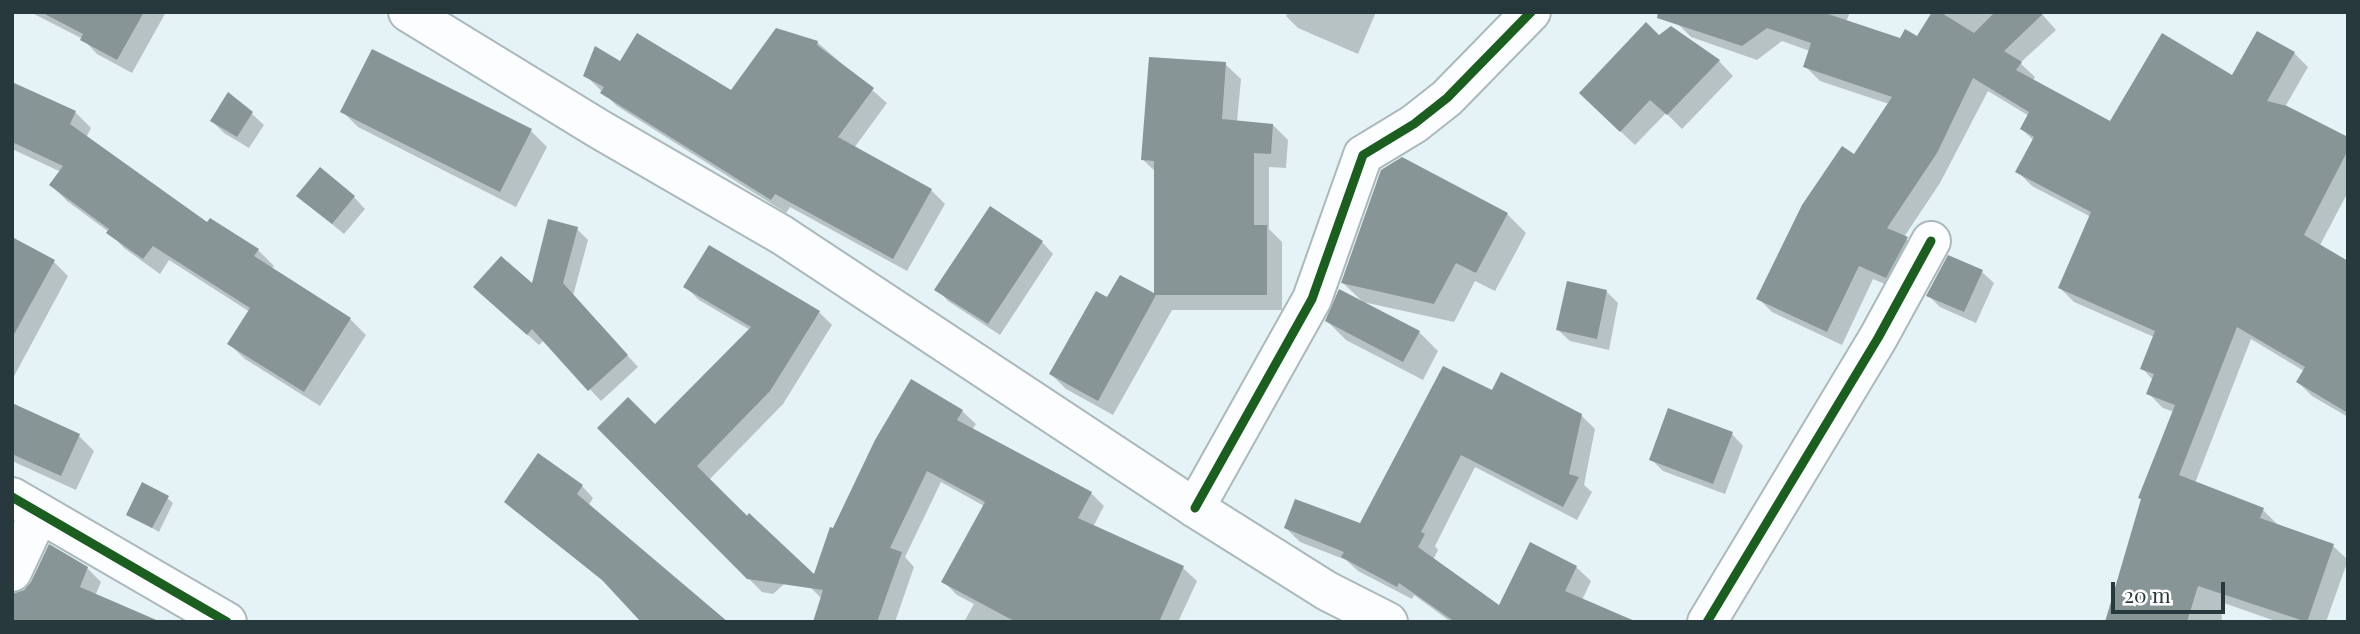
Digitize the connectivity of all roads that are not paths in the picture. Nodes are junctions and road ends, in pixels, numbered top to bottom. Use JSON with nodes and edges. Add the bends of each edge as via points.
{"nodes":[{"id":1,"x":408,"y":12,"type":"edge"},
{"id":2,"x":1531,"y":12,"type":"edge"},
{"id":3,"x":1931,"y":241,"type":"dead end"},
{"id":4,"x":26,"y":505,"type":"edge"},
{"id":5,"x":1195,"y":508,"type":"junction"},
{"id":6,"x":12,"y":572,"type":"edge"},
{"id":7,"x":227,"y":622,"type":"edge"},
{"id":8,"x":1388,"y":622,"type":"edge"},
{"id":9,"x":1707,"y":622,"type":"edge"}],
"edges":[{"from":1,"to":5,"type":"street","via":[[782,235]]},
{"from":2,"to":5,"type":"street","via":[[1447,98],[1363,155],[1312,299]]},
{"from":3,"to":9,"type":"street"},
{"from":4,"to":6,"type":"street"},
{"from":4,"to":7,"type":"street"},
{"from":5,"to":8,"type":"street","via":[[1327,591]]}]}
